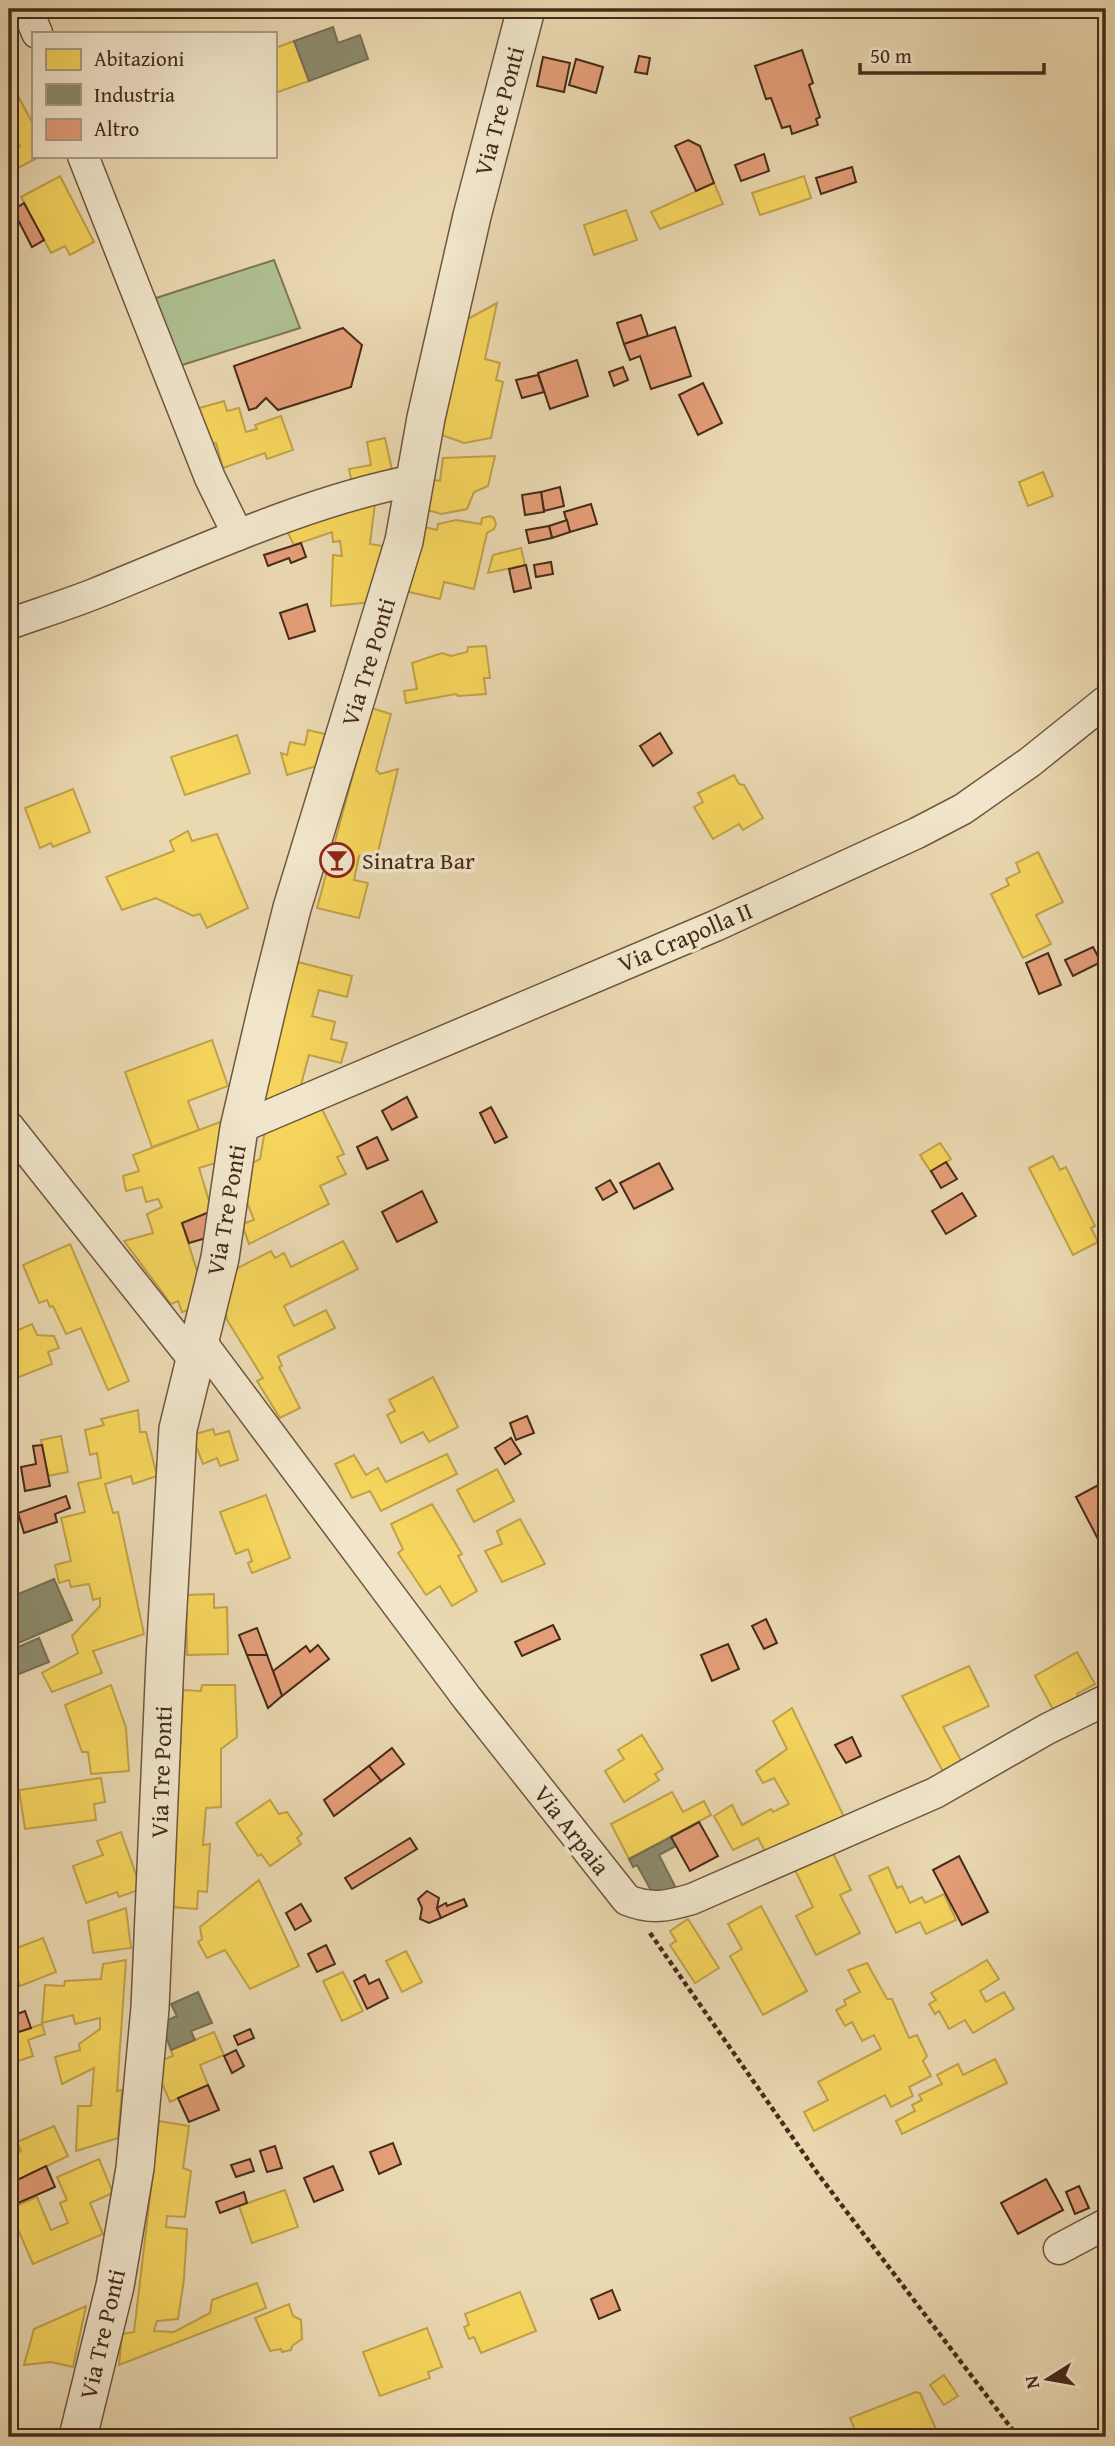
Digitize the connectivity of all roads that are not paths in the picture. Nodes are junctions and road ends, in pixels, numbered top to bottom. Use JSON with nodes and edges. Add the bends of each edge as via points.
{"nodes":[{"id":1,"x":526,"y":9,"type":"edge"},
{"id":2,"x":84,"y":158,"type":"edge"},
{"id":3,"x":415,"y":480,"type":"junction"},
{"id":4,"x":239,"y":535,"type":"junction"},
{"id":5,"x":9,"y":624,"type":"edge"},
{"id":6,"x":1106,"y":701,"type":"edge"},
{"id":7,"x":9,"y":1127,"type":"edge"},
{"id":8,"x":239,"y":1128,"type":"junction"},
{"id":9,"x":196,"y":1350,"type":"junction"},
{"id":10,"x":1106,"y":1699,"type":"edge"},
{"id":11,"x":1106,"y":2224,"type":"edge"},
{"id":12,"x":1059,"y":2249,"type":"dead end"},
{"id":13,"x":78,"y":2437,"type":"edge"}],
"edges":[{"from":1,"to":3,"type":"street","name":"Via Tre Ponti","via":[[472,216]]},
{"from":2,"to":4,"type":"street","via":[[210,478]]},
{"from":3,"to":4,"type":"street","via":[[333,501]]},
{"from":3,"to":8,"type":"street","name":"Via Tre Ponti","via":[[404,541],[292,908]]},
{"from":4,"to":5,"type":"street"},
{"from":6,"to":8,"type":"street","name":"Via Crapolla II","via":[[963,809],[917,833],[716,926]]},
{"from":7,"to":9,"type":"street","name":"Via Arpaia"},
{"from":8,"to":9,"type":"street","name":"Via Tre Ponti","via":[[220,1258]]},
{"from":9,"to":10,"type":"street","name":"Via Arpaia","via":[[627,1900],[643,1907],[692,1899],[935,1793]]},
{"from":9,"to":13,"type":"street","name":"Via Tre Ponti","via":[[178,1429],[150,2008],[135,2168],[115,2286]]},
{"from":11,"to":12,"type":"street"}]}
